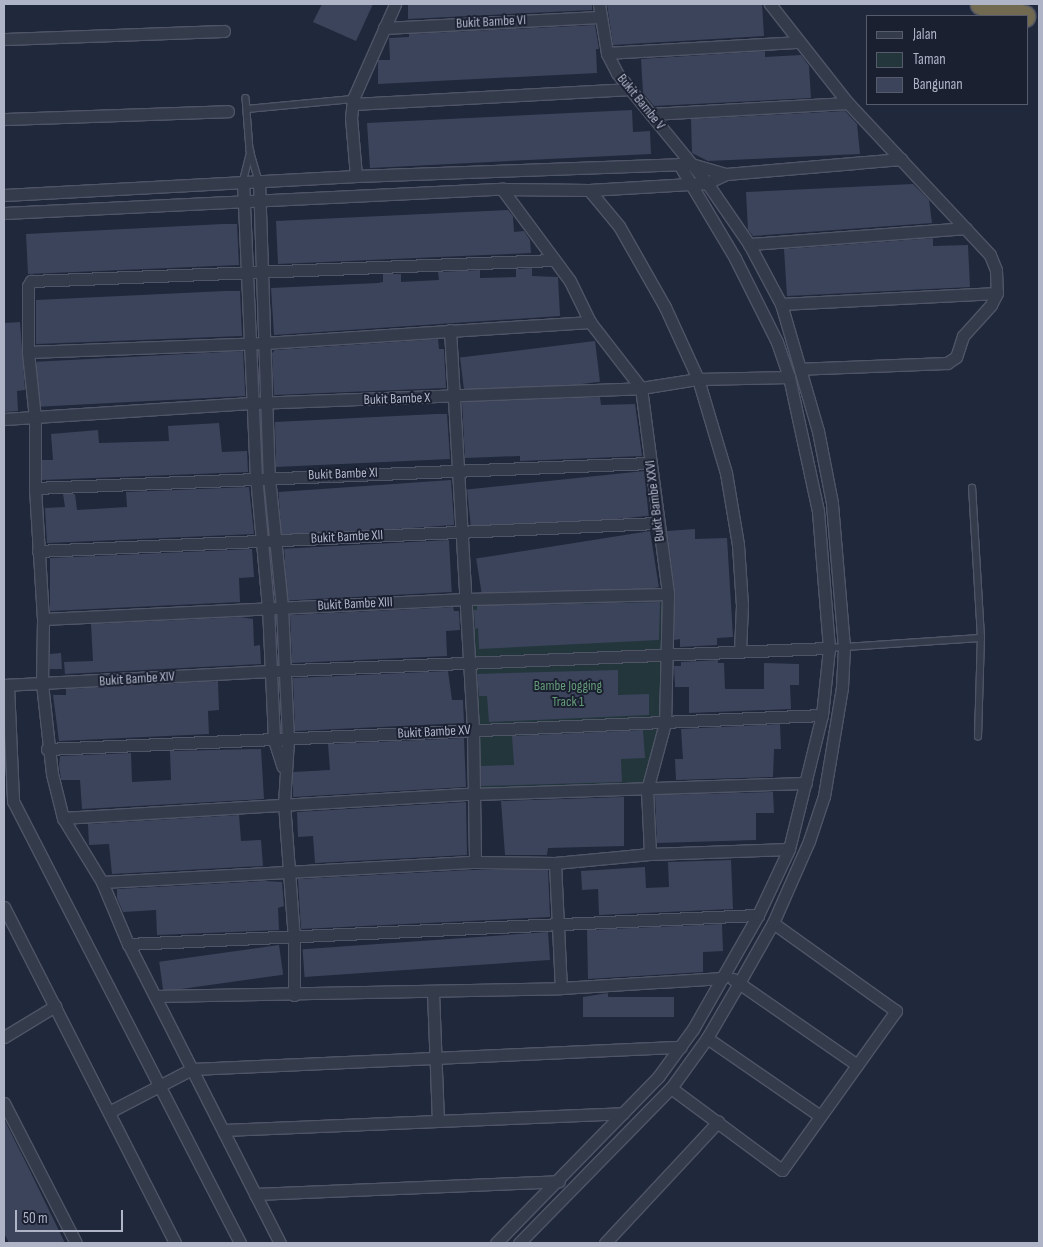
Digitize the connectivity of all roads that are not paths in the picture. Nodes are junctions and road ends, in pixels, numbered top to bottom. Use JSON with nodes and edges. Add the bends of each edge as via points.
{"nodes":[{"id":1,"x":395,"y":4,"type":"edge"},
{"id":2,"x":598,"y":4,"type":"edge"},
{"id":3,"x":770,"y":4,"type":"edge"},
{"id":4,"x":981,"y":4,"type":"edge"},
{"id":5,"x":1018,"y":15,"type":"edge"},
{"id":6,"x":599,"y":17,"type":"junction"},
{"id":7,"x":384,"y":28,"type":"junction"},
{"id":8,"x":224,"y":31,"type":"dead end"},
{"id":9,"x":4,"y":39,"type":"edge"},
{"id":10,"x":799,"y":42,"type":"junction"},
{"id":11,"x":607,"y":53,"type":"junction"},
{"id":12,"x":627,"y":89,"type":"junction"},
{"id":13,"x":246,"y":98,"type":"dead end"},
{"id":14,"x":353,"y":101,"type":"junction"},
{"id":15,"x":848,"y":103,"type":"junction"},
{"id":16,"x":247,"y":109,"type":"junction"},
{"id":17,"x":228,"y":112,"type":"dead end"},
{"id":18,"x":651,"y":114,"type":"junction"},
{"id":19,"x":4,"y":119,"type":"edge"},
{"id":20,"x":250,"y":150,"type":"junction"},
{"id":21,"x":901,"y":159,"type":"junction"},
{"id":22,"x":679,"y":164,"type":"junction"},
{"id":23,"x":691,"y":164,"type":"junction"},
{"id":24,"x":726,"y":174,"type":"junction"},
{"id":25,"x":356,"y":176,"type":"junction"},
{"id":26,"x":244,"y":181,"type":"junction"},
{"id":27,"x":258,"y":181,"type":"junction"},
{"id":28,"x":707,"y":183,"type":"junction"},
{"id":29,"x":690,"y":184,"type":"junction"},
{"id":30,"x":502,"y":190,"type":"junction"},
{"id":31,"x":588,"y":190,"type":"junction"},
{"id":32,"x":4,"y":195,"type":"edge"},
{"id":33,"x":245,"y":202,"type":"junction"},
{"id":34,"x":259,"y":202,"type":"junction"},
{"id":35,"x":4,"y":213,"type":"edge"},
{"id":36,"x":965,"y":228,"type":"junction"},
{"id":37,"x":749,"y":244,"type":"junction"},
{"id":38,"x":553,"y":260,"type":"junction"},
{"id":39,"x":248,"y":272,"type":"junction"},
{"id":40,"x":262,"y":272,"type":"junction"},
{"id":41,"x":997,"y":293,"type":"junction"},
{"id":42,"x":781,"y":304,"type":"junction"},
{"id":43,"x":590,"y":322,"type":"junction"},
{"id":44,"x":450,"y":330,"type":"junction"},
{"id":45,"x":251,"y":342,"type":"junction"},
{"id":46,"x":264,"y":343,"type":"junction"},
{"id":47,"x":28,"y":352,"type":"junction"},
{"id":48,"x":800,"y":369,"type":"junction"},
{"id":49,"x":789,"y":377,"type":"junction"},
{"id":50,"x":698,"y":380,"type":"junction"},
{"id":51,"x":641,"y":388,"type":"junction"},
{"id":52,"x":452,"y":397,"type":"junction"},
{"id":53,"x":254,"y":403,"type":"junction"},
{"id":54,"x":266,"y":403,"type":"junction"},
{"id":55,"x":35,"y":418,"type":"junction"},
{"id":56,"x":4,"y":419,"type":"edge"},
{"id":57,"x":650,"y":463,"type":"junction"},
{"id":58,"x":457,"y":470,"type":"junction"},
{"id":59,"x":256,"y":476,"type":"junction"},
{"id":60,"x":269,"y":476,"type":"junction"},
{"id":61,"x":35,"y":488,"type":"junction"},
{"id":62,"x":972,"y":488,"type":"dead end"},
{"id":63,"x":657,"y":523,"type":"junction"},
{"id":64,"x":462,"y":530,"type":"junction"},
{"id":65,"x":261,"y":541,"type":"junction"},
{"id":66,"x":274,"y":541,"type":"junction"},
{"id":67,"x":38,"y":551,"type":"junction"},
{"id":68,"x":668,"y":594,"type":"junction"},
{"id":69,"x":466,"y":599,"type":"junction"},
{"id":70,"x":268,"y":607,"type":"junction"},
{"id":71,"x":282,"y":607,"type":"junction"},
{"id":72,"x":43,"y":619,"type":"junction"},
{"id":73,"x":981,"y":638,"type":"junction"},
{"id":74,"x":844,"y":647,"type":"junction"},
{"id":75,"x":829,"y":648,"type":"junction"},
{"id":76,"x":740,"y":650,"type":"junction"},
{"id":77,"x":668,"y":654,"type":"junction"},
{"id":78,"x":468,"y":662,"type":"junction"},
{"id":79,"x":270,"y":670,"type":"junction"},
{"id":80,"x":284,"y":670,"type":"junction"},
{"id":81,"x":42,"y":684,"type":"junction"},
{"id":82,"x":6,"y":685,"type":"edge"},
{"id":83,"x":822,"y":715,"type":"junction"},
{"id":84,"x":665,"y":723,"type":"junction"},
{"id":85,"x":473,"y":730,"type":"junction"},
{"id":86,"x":978,"y":738,"type":"dead end"},
{"id":87,"x":274,"y":740,"type":"junction"},
{"id":88,"x":288,"y":740,"type":"junction"},
{"id":89,"x":47,"y":749,"type":"junction"},
{"id":90,"x":284,"y":769,"type":"junction"},
{"id":91,"x":806,"y":783,"type":"junction"},
{"id":92,"x":648,"y":790,"type":"junction"},
{"id":93,"x":472,"y":794,"type":"junction"},
{"id":94,"x":284,"y":804,"type":"junction"},
{"id":95,"x":63,"y":818,"type":"junction"},
{"id":96,"x":789,"y":849,"type":"junction"},
{"id":97,"x":650,"y":854,"type":"junction"},
{"id":98,"x":475,"y":862,"type":"junction"},
{"id":99,"x":555,"y":863,"type":"junction"},
{"id":100,"x":289,"y":873,"type":"junction"},
{"id":101,"x":102,"y":882,"type":"junction"},
{"id":102,"x":4,"y":907,"type":"edge"},
{"id":103,"x":758,"y":914,"type":"junction"},
{"id":104,"x":560,"y":923,"type":"junction"},
{"id":105,"x":773,"y":923,"type":"junction"},
{"id":106,"x":294,"y":938,"type":"junction"},
{"id":107,"x":128,"y":944,"type":"junction"},
{"id":108,"x":724,"y":976,"type":"junction"},
{"id":109,"x":739,"y":983,"type":"junction"},
{"id":110,"x":561,"y":988,"type":"junction"},
{"id":111,"x":433,"y":992,"type":"junction"},
{"id":112,"x":294,"y":995,"type":"junction"},
{"id":113,"x":156,"y":996,"type":"junction"},
{"id":114,"x":55,"y":1006,"type":"junction"},
{"id":115,"x":4,"y":1037,"type":"edge"},
{"id":116,"x":707,"y":1038,"type":"junction"},
{"id":117,"x":680,"y":1047,"type":"junction"},
{"id":118,"x":436,"y":1058,"type":"junction"},
{"id":119,"x":857,"y":1065,"type":"junction"},
{"id":120,"x":192,"y":1069,"type":"junction"},
{"id":121,"x":159,"y":1086,"type":"junction"},
{"id":122,"x":671,"y":1088,"type":"junction"},
{"id":123,"x":4,"y":1103,"type":"edge"},
{"id":124,"x":109,"y":1112,"type":"junction"},
{"id":125,"x":623,"y":1113,"type":"junction"},
{"id":126,"x":820,"y":1116,"type":"junction"},
{"id":127,"x":438,"y":1121,"type":"junction"},
{"id":128,"x":718,"y":1122,"type":"junction"},
{"id":129,"x":223,"y":1130,"type":"junction"},
{"id":130,"x":559,"y":1181,"type":"junction"},
{"id":131,"x":255,"y":1194,"type":"junction"},
{"id":132,"x":76,"y":1243,"type":"edge"},
{"id":133,"x":175,"y":1243,"type":"edge"},
{"id":134,"x":240,"y":1243,"type":"edge"},
{"id":135,"x":280,"y":1243,"type":"edge"},
{"id":136,"x":496,"y":1243,"type":"edge"},
{"id":137,"x":520,"y":1243,"type":"edge"},
{"id":138,"x":605,"y":1243,"type":"edge"}],
"edges":[{"from":1,"to":7,"type":"street"},
{"from":2,"to":6,"type":"street","name":"Bukit Bambe V"},
{"from":3,"to":10,"type":"street"},
{"from":4,"to":5,"type":"highway"},
{"from":6,"to":7,"type":"street","name":"Bukit Bambe VI"},
{"from":6,"to":11,"type":"street","name":"Bukit Bambe V"},
{"from":7,"to":14,"type":"street"},
{"from":8,"to":9,"type":"street"},
{"from":10,"to":11,"type":"street"},
{"from":10,"to":15,"type":"street"},
{"from":11,"to":12,"type":"street","name":"Bukit Bambe V"},
{"from":12,"to":14,"type":"street"},
{"from":12,"to":18,"type":"street","name":"Bukit Bambe V"},
{"from":13,"to":16,"type":"lane"},
{"from":14,"to":16,"type":"lane"},
{"from":14,"to":25,"type":"street"},
{"from":15,"to":18,"type":"street"},
{"from":15,"to":21,"type":"street"},
{"from":16,"to":20,"type":"lane"},
{"from":17,"to":19,"type":"street"},
{"from":18,"to":23,"type":"street","name":"Bukit Bambe V"},
{"from":20,"to":26,"type":"lane"},
{"from":20,"to":27,"type":"lane"},
{"from":21,"to":24,"type":"street"},
{"from":21,"to":36,"type":"street"},
{"from":22,"to":23,"type":"street"},
{"from":22,"to":25,"type":"street"},
{"from":22,"to":29,"type":"street"},
{"from":23,"to":24,"type":"street"},
{"from":23,"to":28,"type":"street","name":"Bukit Bambe V"},
{"from":24,"to":28,"type":"street"},
{"from":25,"to":27,"type":"street"},
{"from":26,"to":27,"type":"street"},
{"from":26,"to":32,"type":"street"},
{"from":26,"to":33,"type":"street"},
{"from":27,"to":34,"type":"street"},
{"from":28,"to":29,"type":"street"},
{"from":28,"to":37,"type":"street","name":"Bukit Bambe V"},
{"from":29,"to":31,"type":"street"},
{"from":29,"to":49,"type":"street","via":[[735,258],[777,342]]},
{"from":30,"to":31,"type":"street"},
{"from":30,"to":34,"type":"street"},
{"from":30,"to":38,"type":"street"},
{"from":31,"to":50,"type":"street","via":[[619,226],[665,307]]},
{"from":33,"to":34,"type":"street"},
{"from":33,"to":35,"type":"street"},
{"from":33,"to":39,"type":"street"},
{"from":34,"to":40,"type":"street"},
{"from":36,"to":37,"type":"street"},
{"from":36,"to":41,"type":"street","via":[[990,254],[996,270]]},
{"from":37,"to":42,"type":"street","name":"Bukit Bambe V"},
{"from":38,"to":40,"type":"street"},
{"from":38,"to":43,"type":"street","via":[[570,281]]},
{"from":39,"to":40,"type":"street"},
{"from":39,"to":45,"type":"street"},
{"from":39,"to":47,"type":"street","via":[[31,281],[27,287]]},
{"from":40,"to":46,"type":"street"},
{"from":41,"to":42,"type":"street"},
{"from":41,"to":48,"type":"street","via":[[991,305],[963,336],[956,357],[947,363]]},
{"from":42,"to":48,"type":"street","name":"Bukit Bambe V"},
{"from":43,"to":44,"type":"street"},
{"from":43,"to":51,"type":"street"},
{"from":44,"to":46,"type":"street"},
{"from":44,"to":52,"type":"street"},
{"from":45,"to":46,"type":"street"},
{"from":45,"to":47,"type":"street"},
{"from":45,"to":53,"type":"street"},
{"from":46,"to":54,"type":"street"},
{"from":47,"to":55,"type":"street"},
{"from":48,"to":74,"type":"street","name":"Bukit Bambe V","via":[[818,431],[832,503]]},
{"from":49,"to":50,"type":"street","name":"Bukit Bambe X"},
{"from":49,"to":75,"type":"street","via":[[818,510]]},
{"from":50,"to":51,"type":"street","name":"Bukit Bambe X"},
{"from":50,"to":76,"type":"street","via":[[726,473],[738,545],[742,605]]},
{"from":51,"to":52,"type":"street","name":"Bukit Bambe X"},
{"from":51,"to":57,"type":"street","name":"Bukit Bambe XXVI"},
{"from":52,"to":54,"type":"street","name":"Bukit Bambe X"},
{"from":52,"to":58,"type":"street"},
{"from":53,"to":54,"type":"street","name":"Bukit Bambe X"},
{"from":53,"to":55,"type":"street","name":"Bukit Bambe X"},
{"from":53,"to":59,"type":"street"},
{"from":54,"to":60,"type":"street"},
{"from":55,"to":56,"type":"street","name":"Bukit Bambe X"},
{"from":55,"to":61,"type":"street"},
{"from":57,"to":58,"type":"street","name":"Bukit Bambe XI"},
{"from":57,"to":63,"type":"street","name":"Bukit Bambe XXVI"},
{"from":58,"to":60,"type":"street","name":"Bukit Bambe XI"},
{"from":58,"to":64,"type":"street"},
{"from":59,"to":60,"type":"street","name":"Bukit Bambe XI"},
{"from":59,"to":61,"type":"street","name":"Bukit Bambe XI"},
{"from":59,"to":65,"type":"street"},
{"from":60,"to":66,"type":"street"},
{"from":61,"to":67,"type":"street"},
{"from":62,"to":73,"type":"lane"},
{"from":63,"to":64,"type":"street","name":"Bukit Bambe XII"},
{"from":63,"to":68,"type":"street","name":"Bukit Bambe XXVI"},
{"from":64,"to":66,"type":"street","name":"Bukit Bambe XII"},
{"from":64,"to":69,"type":"street"},
{"from":65,"to":66,"type":"street","name":"Bukit Bambe XII"},
{"from":65,"to":67,"type":"street","name":"Bukit Bambe XII"},
{"from":65,"to":70,"type":"street"},
{"from":66,"to":71,"type":"street"},
{"from":67,"to":72,"type":"street"},
{"from":68,"to":69,"type":"street","name":"Bukit Bambe XIII"},
{"from":68,"to":77,"type":"street","name":"Bukit Bambe XXVI"},
{"from":69,"to":71,"type":"street","name":"Bukit Bambe XIII"},
{"from":69,"to":78,"type":"street"},
{"from":70,"to":71,"type":"street","name":"Bukit Bambe XIII"},
{"from":70,"to":72,"type":"street","name":"Bukit Bambe XIII"},
{"from":70,"to":79,"type":"street"},
{"from":71,"to":80,"type":"street"},
{"from":72,"to":81,"type":"street"},
{"from":73,"to":74,"type":"lane"},
{"from":73,"to":86,"type":"lane"},
{"from":74,"to":75,"type":"lane"},
{"from":74,"to":105,"type":"street","name":"Bukit Bambe V","via":[[842,687],[824,796],[809,841]]},
{"from":75,"to":76,"type":"street","name":"Bukit Bambe XIV"},
{"from":75,"to":83,"type":"street"},
{"from":76,"to":77,"type":"street","name":"Bukit Bambe XIV"},
{"from":77,"to":78,"type":"street","name":"Bukit Bambe XIV"},
{"from":77,"to":84,"type":"street","name":"Bukit Bambe XXVI"},
{"from":78,"to":80,"type":"street","name":"Bukit Bambe XIV"},
{"from":78,"to":85,"type":"street"},
{"from":79,"to":80,"type":"street","name":"Bukit Bambe XIV"},
{"from":79,"to":81,"type":"street","name":"Bukit Bambe XIV"},
{"from":79,"to":87,"type":"street"},
{"from":80,"to":88,"type":"street"},
{"from":81,"to":82,"type":"street","name":"Bukit Bambe XIV"},
{"from":81,"to":89,"type":"street"},
{"from":82,"to":121,"type":"street","via":[[13,801]]},
{"from":83,"to":84,"type":"street","name":"Bukit Bambe XV"},
{"from":83,"to":91,"type":"street"},
{"from":84,"to":85,"type":"street","name":"Bukit Bambe XV"},
{"from":84,"to":92,"type":"street","name":"Bukit Bambe XXVI"},
{"from":85,"to":88,"type":"street","name":"Bukit Bambe XV"},
{"from":85,"to":93,"type":"street"},
{"from":87,"to":88,"type":"street","name":"Bukit Bambe XV"},
{"from":87,"to":89,"type":"street","name":"Bukit Bambe XV"},
{"from":87,"to":90,"type":"street"},
{"from":88,"to":90,"type":"street"},
{"from":89,"to":95,"type":"street"},
{"from":90,"to":94,"type":"street"},
{"from":91,"to":92,"type":"street"},
{"from":91,"to":96,"type":"street"},
{"from":92,"to":93,"type":"street"},
{"from":92,"to":97,"type":"street","name":"Bukit Bambe XXVI"},
{"from":93,"to":94,"type":"street"},
{"from":93,"to":98,"type":"street"},
{"from":94,"to":95,"type":"street"},
{"from":94,"to":100,"type":"street"},
{"from":95,"to":101,"type":"street"},
{"from":96,"to":97,"type":"street"},
{"from":96,"to":103,"type":"street"},
{"from":97,"to":99,"type":"street"},
{"from":98,"to":99,"type":"street"},
{"from":98,"to":100,"type":"street"},
{"from":99,"to":104,"type":"street"},
{"from":100,"to":101,"type":"street"},
{"from":100,"to":106,"type":"street"},
{"from":101,"to":107,"type":"street"},
{"from":102,"to":114,"type":"street"},
{"from":103,"to":104,"type":"street"},
{"from":103,"to":108,"type":"street"},
{"from":104,"to":106,"type":"street"},
{"from":104,"to":110,"type":"street"},
{"from":105,"to":109,"type":"street","name":"Bukit Bambe V"},
{"from":105,"to":119,"type":"street","via":[[896,1011]]},
{"from":106,"to":107,"type":"street"},
{"from":106,"to":112,"type":"street"},
{"from":107,"to":113,"type":"street"},
{"from":108,"to":109,"type":"street"},
{"from":108,"to":110,"type":"street"},
{"from":108,"to":117,"type":"street"},
{"from":109,"to":116,"type":"street","name":"Bukit Bambe V"},
{"from":109,"to":119,"type":"street"},
{"from":110,"to":111,"type":"street"},
{"from":111,"to":112,"type":"street"},
{"from":111,"to":118,"type":"street"},
{"from":112,"to":113,"type":"street"},
{"from":113,"to":120,"type":"street"},
{"from":114,"to":115,"type":"street"},
{"from":114,"to":124,"type":"street"},
{"from":116,"to":122,"type":"street","name":"Bukit Bambe V"},
{"from":116,"to":126,"type":"street"},
{"from":117,"to":118,"type":"street"},
{"from":117,"to":125,"type":"street","via":[[658,1077]]},
{"from":118,"to":120,"type":"street"},
{"from":118,"to":127,"type":"street"},
{"from":119,"to":126,"type":"street"},
{"from":120,"to":121,"type":"street"},
{"from":120,"to":129,"type":"street"},
{"from":121,"to":124,"type":"street"},
{"from":121,"to":134,"type":"street"},
{"from":122,"to":128,"type":"street"},
{"from":122,"to":137,"type":"street","name":"Bukit Bambe V"},
{"from":123,"to":132,"type":"street"},
{"from":124,"to":133,"type":"street"},
{"from":125,"to":127,"type":"street"},
{"from":125,"to":130,"type":"street"},
{"from":126,"to":128,"type":"street","via":[[782,1170]]},
{"from":127,"to":129,"type":"street"},
{"from":128,"to":138,"type":"street"},
{"from":129,"to":131,"type":"street"},
{"from":130,"to":131,"type":"street"},
{"from":130,"to":136,"type":"street"},
{"from":131,"to":135,"type":"street"}]}
